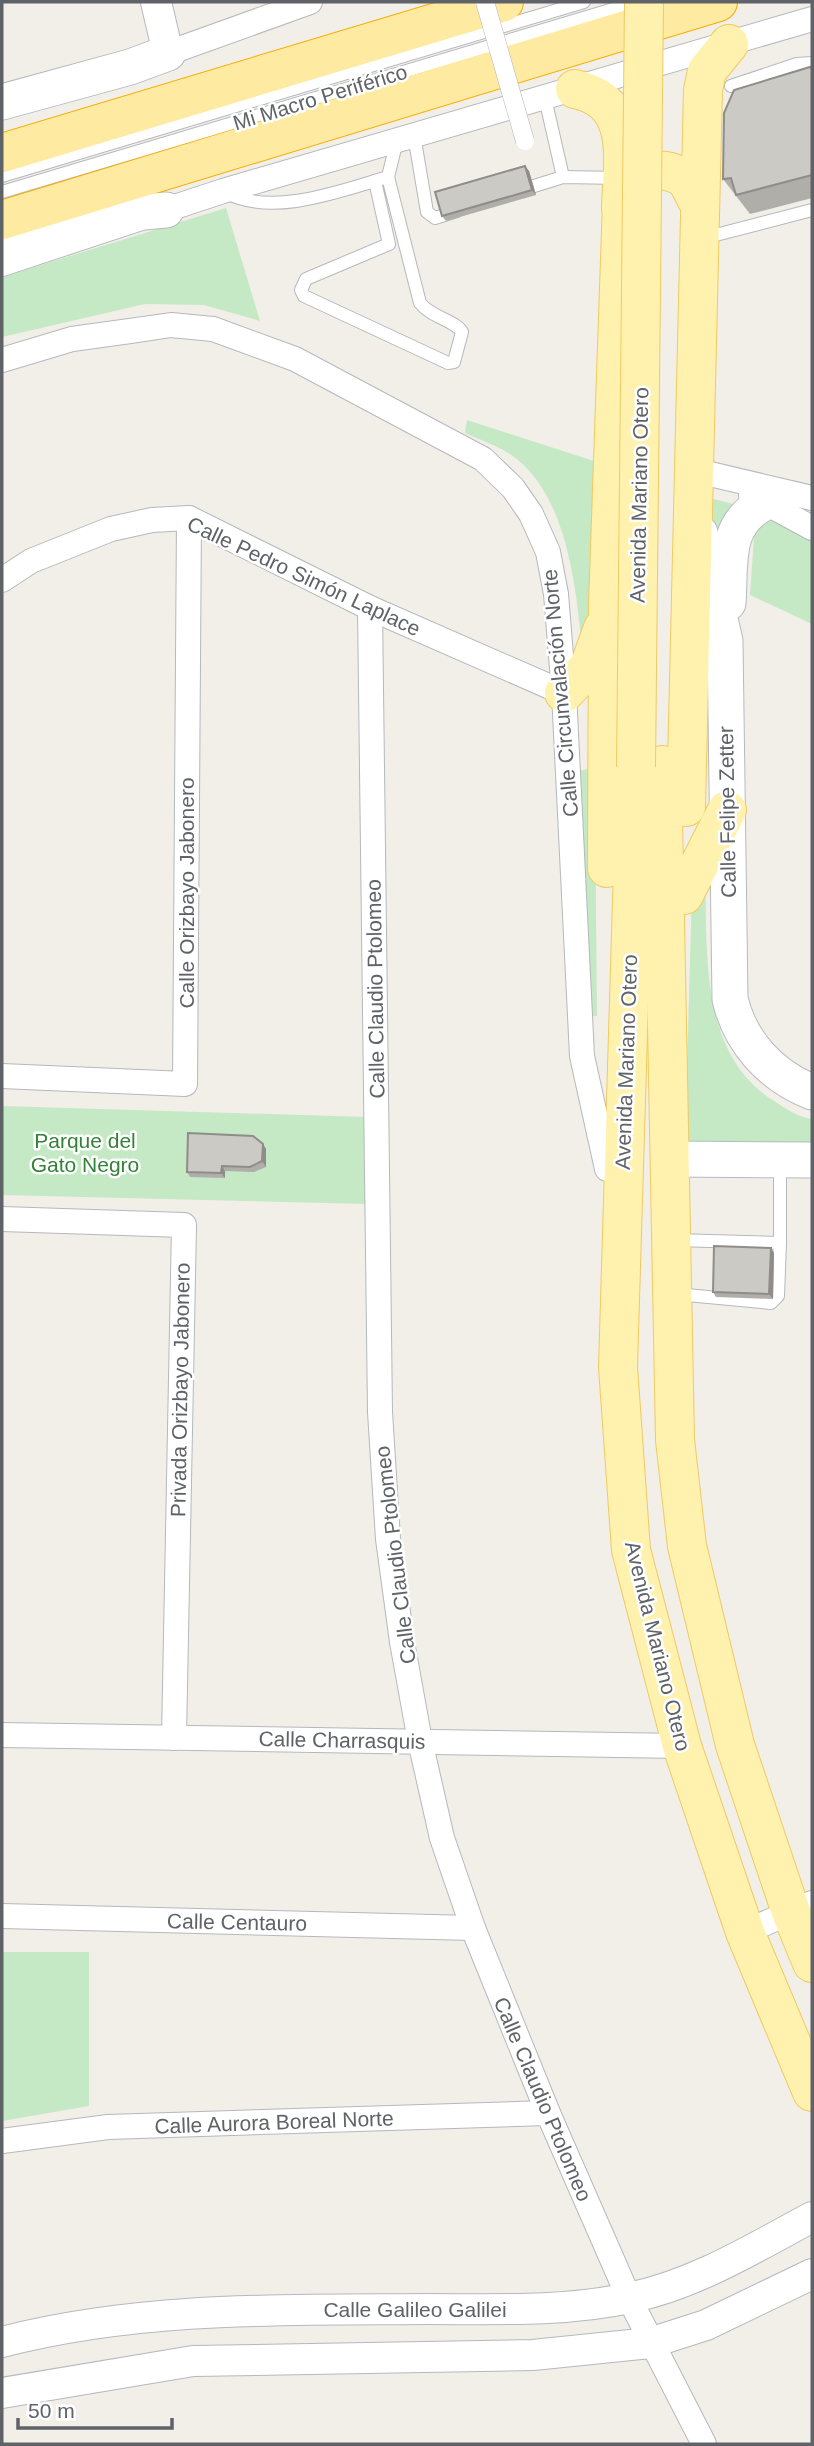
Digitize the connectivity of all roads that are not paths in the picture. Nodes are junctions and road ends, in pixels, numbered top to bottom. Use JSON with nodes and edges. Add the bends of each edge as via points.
{"nodes":[{"id":1,"x":156,"y":2,"type":"edge"},
{"id":2,"x":310,"y":2,"type":"edge"},
{"id":3,"x":485,"y":2,"type":"edge"},
{"id":4,"x":504,"y":2,"type":"edge"},
{"id":5,"x":584,"y":2,"type":"edge"},
{"id":6,"x":637,"y":2,"type":"edge"},
{"id":7,"x":644,"y":2,"type":"edge"},
{"id":8,"x":670,"y":2,"type":"edge"},
{"id":9,"x":718,"y":2,"type":"edge"},
{"id":10,"x":808,"y":25,"type":"edge"},
{"id":11,"x":729,"y":44,"type":"junction"},
{"id":12,"x":168,"y":53,"type":"junction"},
{"id":13,"x":812,"y":63,"type":"edge"},
{"id":14,"x":130,"y":67,"type":"junction"},
{"id":15,"x":731,"y":86,"type":"dead end"},
{"id":16,"x":560,"y":94,"type":"junction"},
{"id":17,"x":2,"y":102,"type":"edge"},
{"id":18,"x":2,"y":128,"type":"edge"},
{"id":19,"x":405,"y":137,"type":"junction"},
{"id":20,"x":525,"y":141,"type":"dead end"},
{"id":21,"x":2,"y":153,"type":"edge"},
{"id":22,"x":2,"y":176,"type":"edge"},
{"id":23,"x":388,"y":177,"type":"junction"},
{"id":24,"x":563,"y":177,"type":"junction"},
{"id":25,"x":375,"y":181,"type":"junction"},
{"id":26,"x":223,"y":191,"type":"junction"},
{"id":27,"x":2,"y":192,"type":"edge"},
{"id":28,"x":622,"y":196,"type":"junction"},
{"id":29,"x":499,"y":197,"type":"edge"},
{"id":30,"x":474,"y":205,"type":"edge"},
{"id":31,"x":166,"y":210,"type":"junction"},
{"id":32,"x":812,"y":210,"type":"edge"},
{"id":33,"x":2,"y":220,"type":"edge"},
{"id":34,"x":698,"y":222,"type":"junction"},
{"id":35,"x":2,"y":242,"type":"edge"},
{"id":36,"x":2,"y":264,"type":"edge"},
{"id":37,"x":2,"y":360,"type":"edge"},
{"id":38,"x":701,"y":482,"type":"junction"},
{"id":39,"x":812,"y":498,"type":"edge"},
{"id":40,"x":764,"y":503,"type":"junction"},
{"id":41,"x":189,"y":518,"type":"junction"},
{"id":42,"x":812,"y":528,"type":"edge"},
{"id":43,"x":2,"y":580,"type":"edge"},
{"id":44,"x":608,"y":606,"type":"junction"},
{"id":45,"x":370,"y":608,"type":"junction"},
{"id":46,"x":725,"y":641,"type":"junction"},
{"id":47,"x":564,"y":693,"type":"junction"},
{"id":48,"x":649,"y":766,"type":"junction"},
{"id":49,"x":727,"y":810,"type":"junction"},
{"id":50,"x":684,"y":895,"type":"junction"},
{"id":51,"x":2,"y":1076,"type":"edge"},
{"id":52,"x":669,"y":1082,"type":"junction"},
{"id":53,"x":812,"y":1092,"type":"edge"},
{"id":54,"x":669,"y":1159,"type":"junction"},
{"id":55,"x":796,"y":1160,"type":"edge"},
{"id":56,"x":607,"y":1169,"type":"junction"},
{"id":57,"x":2,"y":1219,"type":"edge"},
{"id":58,"x":621,"y":1236,"type":"junction"},
{"id":59,"x":671,"y":1240,"type":"junction"},
{"id":60,"x":780,"y":1243,"type":"junction"},
{"id":61,"x":672,"y":1293,"type":"junction"},
{"id":62,"x":2,"y":1735,"type":"edge"},
{"id":63,"x":174,"y":1738,"type":"junction"},
{"id":64,"x":420,"y":1741,"type":"junction"},
{"id":65,"x":682,"y":1746,"type":"junction"},
{"id":66,"x":802,"y":1908,"type":"edge"},
{"id":67,"x":2,"y":1916,"type":"edge"},
{"id":68,"x":473,"y":1928,"type":"junction"},
{"id":69,"x":745,"y":1931,"type":"junction"},
{"id":70,"x":812,"y":1963,"type":"edge"},
{"id":71,"x":812,"y":2092,"type":"edge"},
{"id":72,"x":548,"y":2113,"type":"junction"},
{"id":73,"x":2,"y":2141,"type":"edge"},
{"id":74,"x":812,"y":2217,"type":"edge"},
{"id":75,"x":812,"y":2274,"type":"edge"},
{"id":76,"x":629,"y":2298,"type":"junction"},
{"id":77,"x":2,"y":2342,"type":"edge"},
{"id":78,"x":650,"y":2343,"type":"junction"},
{"id":79,"x":2,"y":2393,"type":"edge"},
{"id":80,"x":704,"y":2444,"type":"edge"}],
"edges":[{"from":1,"to":12,"type":"street"},
{"from":2,"to":12,"type":"street"},
{"from":3,"to":20,"type":"street","bridge":true},
{"from":4,"to":21,"type":"highway"},
{"from":5,"to":22,"type":"lane","name":"Mi Macro Periférico"},
{"from":6,"to":27,"type":"lane","name":"Mi Macro Periférico"},
{"from":7,"to":48,"type":"main road","name":"Avenida Mariano Otero","bridge":true},
{"from":8,"to":48,"type":"main road","name":"Avenida Mariano Otero"},
{"from":9,"to":33,"type":"highway"},
{"from":10,"to":11,"type":"street"},
{"from":11,"to":16,"type":"street"},
{"from":11,"to":34,"type":"main road","via":[[707,71],[703,90]]},
{"from":12,"to":14,"type":"main road"},
{"from":13,"to":15,"type":"lane"},
{"from":14,"to":17,"type":"main road"},
{"from":14,"to":18,"type":"main road","via":[[91,91]]},
{"from":16,"to":19,"type":"street"},
{"from":16,"to":24,"type":"lane"},
{"from":16,"to":28,"type":"main road","via":[[596,96],[618,119],[623,138]]},
{"from":19,"to":23,"type":"lane"},
{"from":19,"to":26,"type":"street"},
{"from":19,"to":30,"type":"lane","via":[[427,212],[435,218]]},
{"from":23,"to":25,"type":"lane"},
{"from":23,"to":25,"type":"lane","via":[[420,303],[462,332],[454,362],[304,296],[301,290],[306,279],[389,244]]},
{"from":24,"to":28,"type":"lane"},
{"from":24,"to":29,"type":"lane"},
{"from":25,"to":26,"type":"lane","via":[[279,204],[251,202]]},
{"from":26,"to":31,"type":"street"},
{"from":28,"to":34,"type":"main road","via":[[631,183],[659,169],[686,179]]},
{"from":28,"to":44,"type":"main road"},
{"from":31,"to":35,"type":"main road","via":[[87,217]]},
{"from":31,"to":36,"type":"street"},
{"from":32,"to":34,"type":"lane"},
{"from":34,"to":38,"type":"main road"},
{"from":37,"to":47,"type":"street","name":"Calle Circunvalación Norte","via":[[72,339],[196,325],[295,359],[483,459],[513,488],[548,552]]},
{"from":38,"to":39,"type":"street"},
{"from":38,"to":40,"type":"street"},
{"from":38,"to":46,"type":"main road","name":"Calle Felipe Zetter"},
{"from":38,"to":50,"type":"main road"},
{"from":40,"to":42,"type":"street"},
{"from":40,"to":46,"type":"main road","via":[[745,515],[734,531]]},
{"from":41,"to":43,"type":"street","name":"Calle Pedro Simón Laplace","via":[[111,529],[31,561]]},
{"from":41,"to":45,"type":"street","name":"Calle Pedro Simón Laplace"},
{"from":41,"to":51,"type":"street","name":"Calle Orizbayo Jabonero","via":[[185,1084]]},
{"from":44,"to":47,"type":"main road","via":[[589,667]]},
{"from":44,"to":56,"type":"main road"},
{"from":45,"to":47,"type":"street","name":"Calle Pedro Simón Laplace"},
{"from":45,"to":64,"type":"street","name":"Calle Claudio Ptolomeo","via":[[380,1425],[388,1539]]},
{"from":46,"to":49,"type":"main road","name":"Calle Felipe Zetter"},
{"from":47,"to":56,"type":"street","name":"Calle Circunvalación Norte","via":[[582,1056]]},
{"from":48,"to":52,"type":"main road","name":"Avenida Mariano Otero"},
{"from":48,"to":58,"type":"main road","name":"Avenida Mariano Otero"},
{"from":49,"to":50,"type":"main road"},
{"from":49,"to":53,"type":"main road","name":"Calle Felipe Zetter","via":[[729,975],[735,1018],[764,1060],[790,1082]]},
{"from":50,"to":52,"type":"main road"},
{"from":52,"to":54,"type":"main road","name":"Avenida Mariano Otero"},
{"from":54,"to":55,"type":"main road"},
{"from":54,"to":59,"type":"main road","name":"Avenida Mariano Otero"},
{"from":55,"to":60,"type":"lane"},
{"from":56,"to":58,"type":"main road"},
{"from":57,"to":63,"type":"street","name":"Privada Orizbayo Jabonero","via":[[184,1225]]},
{"from":58,"to":65,"type":"main road","name":"Avenida Mariano Otero","via":[[618,1367],[631,1550]]},
{"from":59,"to":60,"type":"lane"},
{"from":59,"to":61,"type":"main road","name":"Avenida Mariano Otero"},
{"from":60,"to":61,"type":"lane","via":[[778,1296],[771,1303]]},
{"from":61,"to":66,"type":"main road","name":"Avenida Mariano Otero","via":[[675,1440],[687,1546],[735,1745]]},
{"from":62,"to":63,"type":"street","name":"Calle Charrasquis"},
{"from":63,"to":64,"type":"street","name":"Calle Charrasquis"},
{"from":64,"to":65,"type":"street","name":"Calle Charrasquis"},
{"from":64,"to":68,"type":"street","name":"Calle Claudio Ptolomeo","via":[[442,1838]]},
{"from":65,"to":69,"type":"main road","name":"Avenida Mariano Otero"},
{"from":66,"to":69,"type":"street"},
{"from":66,"to":70,"type":"main road","name":"Avenida Mariano Otero"},
{"from":67,"to":68,"type":"street","name":"Calle Centauro"},
{"from":68,"to":72,"type":"street","name":"Calle Claudio Ptolomeo"},
{"from":69,"to":71,"type":"main road","name":"Avenida Mariano Otero"},
{"from":72,"to":73,"type":"street","name":"Calle Aurora Boreal Norte","via":[[108,2127]]},
{"from":72,"to":76,"type":"street","name":"Calle Claudio Ptolomeo"},
{"from":74,"to":76,"type":"street","name":"Calle Galileo Galilei","via":[[705,2273]]},
{"from":75,"to":78,"type":"street","via":[[706,2325]]},
{"from":76,"to":77,"type":"street","name":"Calle Galileo Galilei","via":[[530,2308],[197,2311]]},
{"from":76,"to":78,"type":"street","name":"Calle Claudio Ptolomeo"},
{"from":78,"to":79,"type":"street","via":[[533,2355],[193,2361]]},
{"from":78,"to":80,"type":"street","name":"Calle Claudio Ptolomeo"}]}
